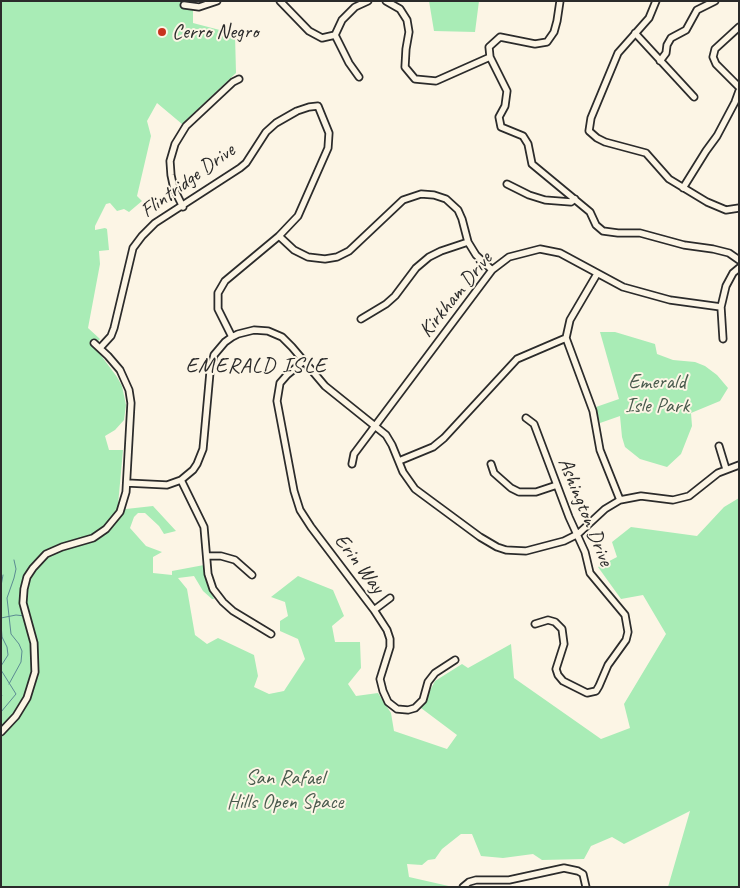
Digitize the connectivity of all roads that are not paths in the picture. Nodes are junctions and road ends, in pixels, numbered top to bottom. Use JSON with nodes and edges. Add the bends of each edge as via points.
{"nodes":[{"id":1,"x":217,"y":1,"type":"edge"},
{"id":2,"x":280,"y":1,"type":"edge"},
{"id":3,"x":368,"y":1,"type":"edge"},
{"id":4,"x":386,"y":1,"type":"edge"},
{"id":5,"x":560,"y":1,"type":"edge"},
{"id":6,"x":656,"y":1,"type":"edge"},
{"id":7,"x":716,"y":1,"type":"edge"},
{"id":8,"x":184,"y":5,"type":"dead end"},
{"id":9,"x":739,"y":27,"type":"edge"},
{"id":10,"x":635,"y":33,"type":"junction"},
{"id":11,"x":335,"y":35,"type":"junction"},
{"id":12,"x":490,"y":57,"type":"junction"},
{"id":13,"x":660,"y":62,"type":"junction"},
{"id":14,"x":359,"y":77,"type":"dead end"},
{"id":15,"x":239,"y":79,"type":"dead end"},
{"id":16,"x":739,"y":87,"type":"edge"},
{"id":17,"x":739,"y":91,"type":"edge"},
{"id":18,"x":694,"y":97,"type":"dead end"},
{"id":19,"x":507,"y":184,"type":"dead end"},
{"id":20,"x":683,"y":188,"type":"junction"},
{"id":21,"x":575,"y":199,"type":"junction"},
{"id":22,"x":183,"y":206,"type":"junction"},
{"id":23,"x":739,"y":208,"type":"edge"},
{"id":24,"x":279,"y":236,"type":"junction"},
{"id":25,"x":468,"y":242,"type":"junction"},
{"id":26,"x":739,"y":260,"type":"edge"},
{"id":27,"x":739,"y":268,"type":"edge"},
{"id":28,"x":492,"y":270,"type":"junction"},
{"id":29,"x":597,"y":274,"type":"junction"},
{"id":30,"x":721,"y":307,"type":"junction"},
{"id":31,"x":361,"y":319,"type":"dead end"},
{"id":32,"x":232,"y":337,"type":"junction"},
{"id":33,"x":566,"y":338,"type":"junction"},
{"id":34,"x":723,"y":339,"type":"dead end"},
{"id":35,"x":94,"y":343,"type":"dead end"},
{"id":36,"x":100,"y":348,"type":"junction"},
{"id":37,"x":304,"y":361,"type":"junction"},
{"id":38,"x":526,"y":418,"type":"dead end"},
{"id":39,"x":375,"y":425,"type":"junction"},
{"id":40,"x":719,"y":446,"type":"dead end"},
{"id":41,"x":399,"y":460,"type":"junction"},
{"id":42,"x":352,"y":464,"type":"dead end"},
{"id":43,"x":491,"y":464,"type":"dead end"},
{"id":44,"x":739,"y":465,"type":"edge"},
{"id":45,"x":726,"y":469,"type":"junction"},
{"id":46,"x":181,"y":480,"type":"junction"},
{"id":47,"x":127,"y":483,"type":"junction"},
{"id":48,"x":557,"y":485,"type":"junction"},
{"id":49,"x":620,"y":500,"type":"junction"},
{"id":50,"x":578,"y":534,"type":"junction"},
{"id":51,"x":208,"y":556,"type":"junction"},
{"id":52,"x":252,"y":575,"type":"dead end"},
{"id":53,"x":390,"y":598,"type":"dead end"},
{"id":54,"x":374,"y":610,"type":"junction"},
{"id":55,"x":535,"y":624,"type":"dead end"},
{"id":56,"x":271,"y":634,"type":"dead end"},
{"id":57,"x":455,"y":660,"type":"dead end"},
{"id":58,"x":1,"y":732,"type":"edge"},
{"id":59,"x":509,"y":880,"type":"junction"},
{"id":60,"x":463,"y":887,"type":"edge"},
{"id":61,"x":505,"y":887,"type":"edge"},
{"id":62,"x":586,"y":887,"type":"edge"}],
"edges":[{"from":1,"to":8,"type":"street","via":[[199,7]]},
{"from":2,"to":11,"type":"street","via":[[309,31],[322,38]]},
{"from":3,"to":11,"type":"street","via":[[355,7],[342,20]]},
{"from":4,"to":12,"type":"street","via":[[400,9],[407,20],[405,67],[415,79],[436,81]]},
{"from":5,"to":12,"type":"street","via":[[556,26],[547,42],[535,44],[500,37],[489,46]]},
{"from":6,"to":10,"type":"street","via":[[649,18]]},
{"from":7,"to":13,"type":"street","via":[[697,10],[686,30],[671,38]]},
{"from":9,"to":16,"type":"street","via":[[716,49],[713,57]]},
{"from":10,"to":13,"type":"street"},
{"from":10,"to":20,"type":"street","via":[[618,53],[591,118],[589,131],[605,142],[646,153],[669,179]]},
{"from":11,"to":14,"type":"street"},
{"from":12,"to":21,"type":"street","via":[[507,91],[499,117],[501,127],[523,136],[532,164]]},
{"from":13,"to":18,"type":"street"},
{"from":15,"to":22,"type":"street","via":[[186,126],[175,144],[170,161],[171,175]]},
{"from":17,"to":20,"type":"street","via":[[717,136]]},
{"from":19,"to":21,"type":"street","via":[[545,200],[571,202]]},
{"from":20,"to":23,"type":"street","via":[[726,210]]},
{"from":21,"to":26,"type":"street","via":[[590,212],[603,231],[640,233],[729,253]]},
{"from":22,"to":24,"type":"street","name":"Flintridge Drive","via":[[240,168],[266,132],[276,124],[298,111],[318,106],[329,133],[328,148],[298,216]]},
{"from":22,"to":36,"type":"street","name":"Flintridge Drive","via":[[155,223],[133,248],[114,327]]},
{"from":24,"to":25,"type":"street","via":[[294,250],[308,257],[337,257],[349,251],[403,200],[421,194],[446,199],[453,205],[462,220]]},
{"from":24,"to":32,"type":"street","name":"Flintridge Drive","via":[[225,282],[220,290],[218,309]]},
{"from":25,"to":28,"type":"street"},
{"from":25,"to":31,"type":"street","via":[[441,251],[422,262],[395,296]]},
{"from":27,"to":30,"type":"street","via":[[726,286]]},
{"from":28,"to":29,"type":"street","name":"Kirkham Drive","via":[[509,257],[540,249],[560,253]]},
{"from":28,"to":39,"type":"street","name":"Kirkham Drive"},
{"from":29,"to":30,"type":"street","name":"Kirkham Drive","via":[[623,287],[670,300]]},
{"from":29,"to":33,"type":"street","via":[[570,320]]},
{"from":30,"to":34,"type":"street"},
{"from":32,"to":37,"type":"street","via":[[254,330],[268,331],[282,337]]},
{"from":32,"to":46,"type":"street","via":[[219,348],[212,363],[201,457]]},
{"from":33,"to":41,"type":"street","via":[[518,359],[444,438],[432,447]]},
{"from":33,"to":49,"type":"street","via":[[593,411],[600,450]]},
{"from":35,"to":36,"type":"street"},
{"from":36,"to":47,"type":"street","via":[[120,370],[130,397]]},
{"from":37,"to":39,"type":"street","via":[[325,386]]},
{"from":37,"to":54,"type":"street","name":"Erin Way","via":[[280,383],[277,401],[294,491],[311,528]]},
{"from":38,"to":48,"type":"street","name":"Ashington Drive","via":[[534,424]]},
{"from":39,"to":41,"type":"street","via":[[390,440]]},
{"from":39,"to":42,"type":"street","name":"Kirkham Drive","via":[[354,454]]},
{"from":40,"to":45,"type":"street"},
{"from":41,"to":50,"type":"street","via":[[415,490],[497,547],[526,551]]},
{"from":43,"to":48,"type":"street","via":[[494,473],[520,492],[536,492]]},
{"from":44,"to":45,"type":"street"},
{"from":45,"to":49,"type":"street","via":[[682,498],[664,500],[641,496]]},
{"from":46,"to":47,"type":"street","via":[[158,486]]},
{"from":46,"to":51,"type":"street","via":[[204,527]]},
{"from":47,"to":58,"type":"street","via":[[122,508],[106,529],[93,538],[46,554],[27,578],[23,603],[34,643],[35,672],[27,698]]},
{"from":48,"to":50,"type":"street","name":"Ashington Drive"},
{"from":49,"to":50,"type":"street"},
{"from":50,"to":55,"type":"street","name":"Ashington Drive","via":[[592,577],[625,615],[628,623],[626,640],[608,664],[596,691],[587,693],[563,681],[556,668],[564,644],[562,629],[548,620]]},
{"from":51,"to":52,"type":"street","via":[[235,560]]},
{"from":51,"to":56,"type":"street","via":[[208,574],[213,589],[223,602]]},
{"from":53,"to":54,"type":"street"},
{"from":54,"to":57,"type":"street","name":"Erin Way","via":[[390,639],[380,679],[388,702],[397,709],[415,708],[423,700],[428,682],[435,673]]},
{"from":59,"to":60,"type":"street","via":[[476,880]]},
{"from":59,"to":61,"type":"street"},
{"from":59,"to":62,"type":"street","via":[[564,868],[583,874]]}]}
